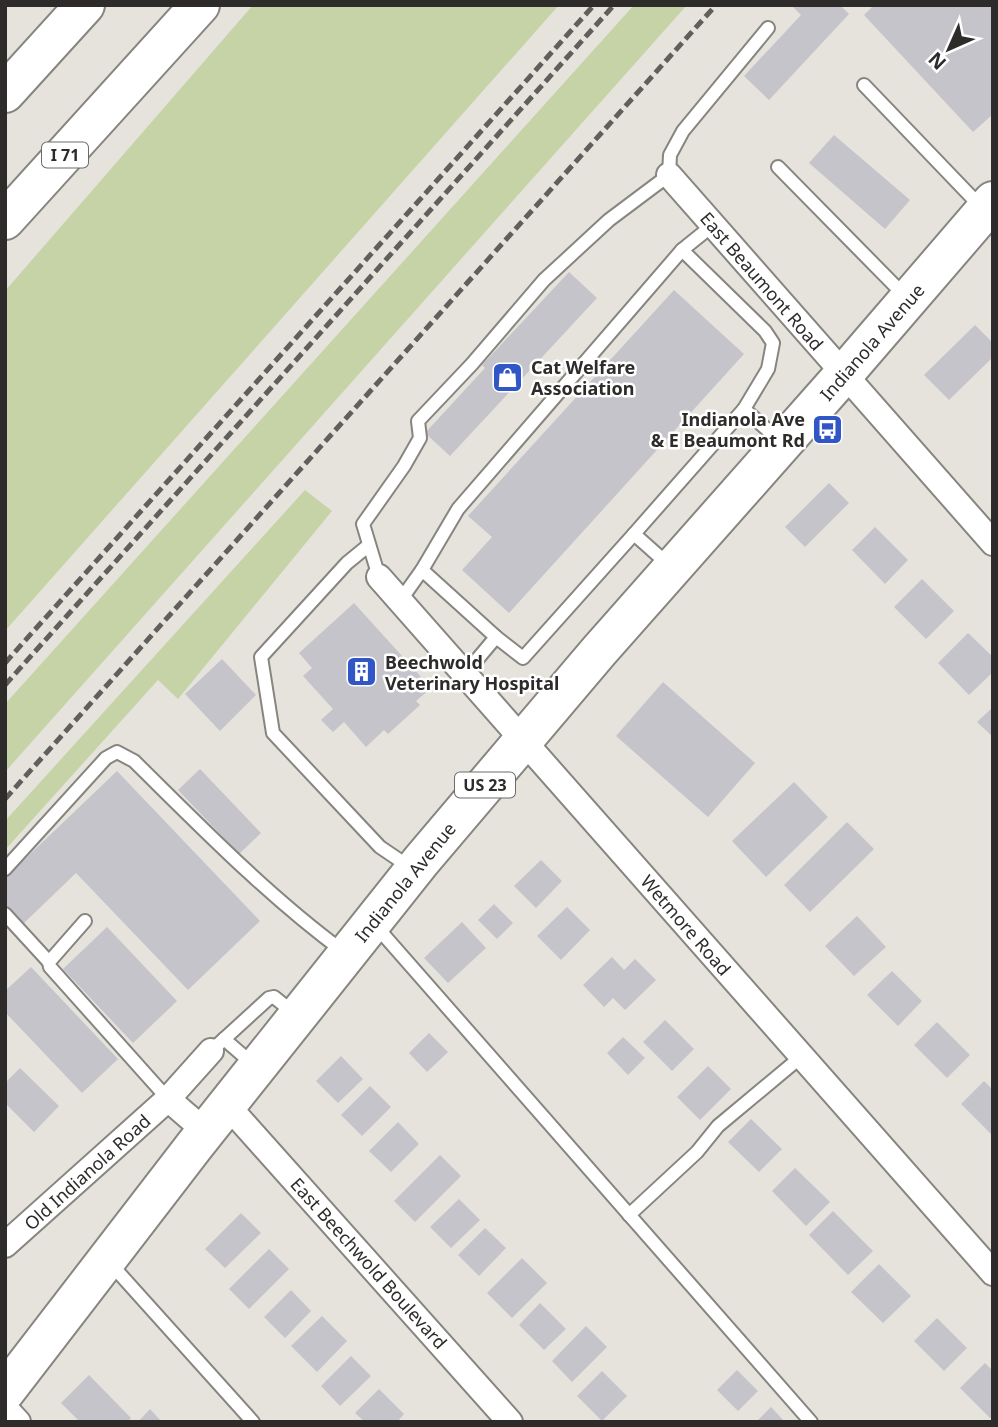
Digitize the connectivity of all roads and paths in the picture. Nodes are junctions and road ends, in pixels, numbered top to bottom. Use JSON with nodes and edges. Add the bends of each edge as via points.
{"nodes":[{"id":1,"x":85,"y":5,"type":"edge"},
{"id":2,"x":200,"y":5,"type":"edge"},
{"id":3,"x":768,"y":28,"type":"dead end"},
{"id":4,"x":58,"y":35,"type":"junction"},
{"id":5,"x":5,"y":82,"type":"edge"},
{"id":6,"x":864,"y":85,"type":"dead end"},
{"id":7,"x":5,"y":93,"type":"edge"},
{"id":8,"x":778,"y":167,"type":"dead end"},
{"id":9,"x":670,"y":176,"type":"junction"},
{"id":10,"x":988,"y":206,"type":"edge"},
{"id":11,"x":5,"y":220,"type":"edge"},
{"id":12,"x":713,"y":225,"type":"junction"},
{"id":13,"x":682,"y":250,"type":"junction"},
{"id":14,"x":909,"y":299,"type":"junction"},
{"id":15,"x":844,"y":374,"type":"junction"},
{"id":16,"x":744,"y":409,"type":"junction"},
{"id":17,"x":782,"y":443,"type":"junction"},
{"id":18,"x":634,"y":534,"type":"junction"},
{"id":19,"x":993,"y":543,"type":"edge"},
{"id":20,"x":369,"y":545,"type":"junction"},
{"id":21,"x":673,"y":568,"type":"junction"},
{"id":22,"x":422,"y":570,"type":"junction"},
{"id":23,"x":379,"y":577,"type":"joint"},
{"id":24,"x":400,"y":601,"type":"junction"},
{"id":25,"x":496,"y":637,"type":"junction"},
{"id":26,"x":465,"y":674,"type":"junction"},
{"id":27,"x":523,"y":741,"type":"junction"},
{"id":28,"x":5,"y":869,"type":"edge"},
{"id":29,"x":414,"y":870,"type":"junction"},
{"id":30,"x":5,"y":914,"type":"edge"},
{"id":31,"x":85,"y":921,"type":"dead end"},
{"id":32,"x":372,"y":923,"type":"junction"},
{"id":33,"x":347,"y":954,"type":"junction"},
{"id":34,"x":49,"y":961,"type":"junction"},
{"id":35,"x":298,"y":1016,"type":"junction"},
{"id":36,"x":217,"y":1045,"type":"junction"},
{"id":37,"x":802,"y":1056,"type":"junction"},
{"id":38,"x":257,"y":1067,"type":"junction"},
{"id":39,"x":168,"y":1099,"type":"junction"},
{"id":40,"x":216,"y":1119,"type":"junction"},
{"id":41,"x":629,"y":1215,"type":"junction"},
{"id":42,"x":5,"y":1245,"type":"edge"},
{"id":43,"x":107,"y":1259,"type":"junction"},
{"id":44,"x":993,"y":1273,"type":"edge"},
{"id":45,"x":5,"y":1392,"type":"edge"},
{"id":46,"x":5,"y":1408,"type":"edge"},
{"id":47,"x":18,"y":1422,"type":"edge"},
{"id":48,"x":253,"y":1422,"type":"edge"},
{"id":49,"x":510,"y":1422,"type":"edge"},
{"id":50,"x":811,"y":1422,"type":"edge"}],
"edges":[{"from":1,"to":4,"type":"main road"},
{"from":2,"to":11,"type":"main road","number":"I 71"},
{"from":3,"to":9,"type":"lane","via":[[682,131],[670,155]]},
{"from":4,"to":5,"type":"main road"},
{"from":4,"to":7,"type":"main road"},
{"from":6,"to":10,"type":"lane"},
{"from":8,"to":14,"type":"lane"},
{"from":9,"to":12,"type":"street","name":"East Beaumont Road"},
{"from":9,"to":20,"type":"lane","via":[[609,220],[544,280],[418,422],[420,438],[363,524]]},
{"from":10,"to":14,"type":"main road","name":"Indianola Avenue","number":"US 23"},
{"from":12,"to":13,"type":"lane"},
{"from":12,"to":15,"type":"street","name":"East Beaumont Road"},
{"from":13,"to":16,"type":"lane","via":[[773,343],[768,369]]},
{"from":13,"to":22,"type":"lane","via":[[458,509]]},
{"from":14,"to":15,"type":"main road","name":"Indianola Avenue","number":"US 23"},
{"from":15,"to":17,"type":"main road","name":"Indianola Avenue","number":"US 23"},
{"from":15,"to":19,"type":"street","name":"East Beaumont Road"},
{"from":16,"to":17,"type":"lane"},
{"from":16,"to":18,"type":"lane"},
{"from":17,"to":21,"type":"main road","name":"Indianola Avenue","number":"US 23"},
{"from":18,"to":21,"type":"lane"},
{"from":18,"to":25,"type":"lane","via":[[523,658]]},
{"from":20,"to":23,"type":"lane"},
{"from":20,"to":29,"type":"lane","via":[[261,657],[273,733],[380,847]]},
{"from":21,"to":27,"type":"main road","name":"Indianola Avenue","number":"US 23"},
{"from":22,"to":24,"type":"lane"},
{"from":22,"to":25,"type":"lane"},
{"from":23,"to":24,"type":"street","name":"Wetmore Road"},
{"from":24,"to":26,"type":"street","name":"Wetmore Road"},
{"from":25,"to":26,"type":"lane"},
{"from":26,"to":27,"type":"street","name":"Wetmore Road"},
{"from":27,"to":29,"type":"main road","name":"Indianola Avenue","number":"US 23"},
{"from":27,"to":37,"type":"street","name":"Wetmore Road"},
{"from":28,"to":33,"type":"lane","via":[[106,758],[117,752],[134,761],[306,924]]},
{"from":29,"to":32,"type":"main road","name":"Indianola Avenue","number":"US 23"},
{"from":30,"to":34,"type":"lane"},
{"from":31,"to":34,"type":"lane"},
{"from":32,"to":33,"type":"main road","name":"Indianola Avenue","number":"US 23"},
{"from":32,"to":41,"type":"lane"},
{"from":33,"to":35,"type":"main road","name":"Indianola Avenue","number":"US 23"},
{"from":34,"to":39,"type":"lane"},
{"from":35,"to":36,"type":"lane","via":[[269,998]]},
{"from":35,"to":38,"type":"main road","name":"Indianola Avenue","number":"US 23"},
{"from":36,"to":38,"type":"lane"},
{"from":36,"to":39,"type":"street","name":"Old Indianola Road"},
{"from":37,"to":41,"type":"lane","via":[[718,1126],[697,1152]]},
{"from":37,"to":44,"type":"street","name":"Wetmore Road"},
{"from":38,"to":40,"type":"main road","name":"Indianola Avenue","number":"US 23"},
{"from":39,"to":40,"type":"street"},
{"from":39,"to":42,"type":"street","name":"Old Indianola Road"},
{"from":40,"to":43,"type":"main road","name":"Indianola Avenue","number":"US 23"},
{"from":40,"to":49,"type":"street","name":"East Beechwold Boulevard"},
{"from":41,"to":50,"type":"lane"},
{"from":43,"to":45,"type":"main road","name":"Indianola Avenue","number":"US 23"},
{"from":43,"to":48,"type":"lane"},
{"from":46,"to":47,"type":"street"}]}
